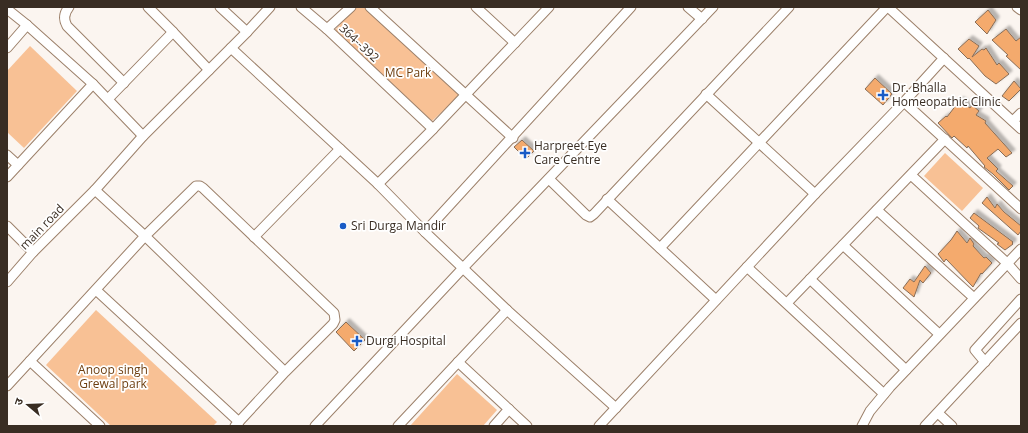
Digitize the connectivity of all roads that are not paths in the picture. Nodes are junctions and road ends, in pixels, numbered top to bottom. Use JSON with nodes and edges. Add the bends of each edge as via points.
{"nodes":[{"id":1,"x":69,"y":7,"type":"edge"},
{"id":2,"x":148,"y":7,"type":"edge"},
{"id":3,"x":220,"y":7,"type":"edge"},
{"id":4,"x":301,"y":7,"type":"edge"},
{"id":5,"x":351,"y":7,"type":"edge"},
{"id":6,"x":370,"y":7,"type":"edge"},
{"id":7,"x":476,"y":7,"type":"edge"},
{"id":8,"x":549,"y":7,"type":"edge"},
{"id":9,"x":631,"y":7,"type":"edge"},
{"id":10,"x":688,"y":7,"type":"edge"},
{"id":11,"x":714,"y":7,"type":"edge"},
{"id":12,"x":789,"y":7,"type":"edge"},
{"id":13,"x":888,"y":7,"type":"edge"},
{"id":14,"x":1017,"y":7,"type":"edge"},
{"id":15,"x":268,"y":8,"type":"edge"},
{"id":16,"x":13,"y":10,"type":"edge"},
{"id":17,"x":1021,"y":10,"type":"edge"},
{"id":18,"x":702,"y":19,"type":"junction"},
{"id":19,"x":27,"y":25,"type":"junction"},
{"id":20,"x":327,"y":29,"type":"junction"},
{"id":21,"x":173,"y":32,"type":"junction"},
{"id":22,"x":247,"y":32,"type":"junction"},
{"id":23,"x":515,"y":43,"type":"junction"},
{"id":24,"x":7,"y":48,"type":"edge"},
{"id":25,"x":231,"y":48,"type":"junction"},
{"id":26,"x":944,"y":58,"type":"junction"},
{"id":27,"x":209,"y":70,"type":"junction"},
{"id":28,"x":124,"y":83,"type":"junction"},
{"id":29,"x":93,"y":84,"type":"junction"},
{"id":30,"x":706,"y":94,"type":"junction"},
{"id":31,"x":465,"y":95,"type":"junction"},
{"id":32,"x":108,"y":99,"type":"junction"},
{"id":33,"x":904,"y":102,"type":"junction"},
{"id":34,"x":1021,"y":113,"type":"edge"},
{"id":35,"x":1013,"y":121,"type":"junction"},
{"id":36,"x":433,"y":128,"type":"junction"},
{"id":37,"x":1021,"y":129,"type":"edge"},
{"id":38,"x":143,"y":136,"type":"junction"},
{"id":39,"x":513,"y":138,"type":"junction"},
{"id":40,"x":946,"y":139,"type":"junction"},
{"id":41,"x":759,"y":144,"type":"junction"},
{"id":42,"x":340,"y":149,"type":"junction"},
{"id":43,"x":7,"y":154,"type":"edge"},
{"id":44,"x":18,"y":165,"type":"junction"},
{"id":45,"x":911,"y":175,"type":"junction"},
{"id":46,"x":7,"y":177,"type":"edge"},
{"id":47,"x":549,"y":179,"type":"junction"},
{"id":48,"x":378,"y":184,"type":"junction"},
{"id":49,"x":95,"y":190,"type":"junction"},
{"id":50,"x":815,"y":194,"type":"junction"},
{"id":51,"x":607,"y":199,"type":"junction"},
{"id":52,"x":1021,"y":209,"type":"edge"},
{"id":53,"x":877,"y":210,"type":"junction"},
{"id":54,"x":7,"y":226,"type":"edge"},
{"id":55,"x":425,"y":232,"type":"junction"},
{"id":56,"x":145,"y":236,"type":"junction"},
{"id":57,"x":254,"y":237,"type":"junction"},
{"id":58,"x":843,"y":245,"type":"junction"},
{"id":59,"x":660,"y":248,"type":"junction"},
{"id":60,"x":1021,"y":249,"type":"edge"},
{"id":61,"x":33,"y":252,"type":"junction"},
{"id":62,"x":1008,"y":263,"type":"junction"},
{"id":63,"x":747,"y":267,"type":"junction"},
{"id":64,"x":463,"y":268,"type":"junction"},
{"id":65,"x":810,"y":279,"type":"junction"},
{"id":66,"x":1021,"y":279,"type":"edge"},
{"id":67,"x":7,"y":282,"type":"edge"},
{"id":68,"x":96,"y":290,"type":"junction"},
{"id":69,"x":974,"y":298,"type":"junction"},
{"id":70,"x":1021,"y":299,"type":"edge"},
{"id":71,"x":716,"y":300,"type":"junction"},
{"id":72,"x":787,"y":303,"type":"junction"},
{"id":73,"x":507,"y":310,"type":"junction"},
{"id":74,"x":1021,"y":323,"type":"edge"},
{"id":75,"x":939,"y":334,"type":"junction"},
{"id":76,"x":30,"y":361,"type":"junction"},
{"id":77,"x":458,"y":362,"type":"junction"},
{"id":78,"x":985,"y":362,"type":"junction"},
{"id":79,"x":906,"y":370,"type":"junction"},
{"id":80,"x":285,"y":372,"type":"junction"},
{"id":81,"x":7,"y":386,"type":"edge"},
{"id":82,"x":884,"y":394,"type":"junction"},
{"id":83,"x":616,"y":408,"type":"junction"},
{"id":84,"x":509,"y":409,"type":"junction"},
{"id":85,"x":938,"y":413,"type":"junction"},
{"id":86,"x":237,"y":424,"type":"edge"},
{"id":87,"x":100,"y":426,"type":"edge"},
{"id":88,"x":315,"y":426,"type":"edge"},
{"id":89,"x":398,"y":426,"type":"edge"},
{"id":90,"x":494,"y":426,"type":"edge"},
{"id":91,"x":528,"y":426,"type":"edge"},
{"id":92,"x":599,"y":426,"type":"edge"},
{"id":93,"x":862,"y":426,"type":"edge"},
{"id":94,"x":925,"y":426,"type":"edge"},
{"id":95,"x":952,"y":426,"type":"edge"}],
"edges":[{"from":1,"to":28,"type":"street","via":[[64,15],[67,26]]},
{"from":2,"to":21,"type":"street"},
{"from":3,"to":22,"type":"street"},
{"from":4,"to":20,"type":"street"},
{"from":5,"to":20,"type":"street","name":"364--392"},
{"from":6,"to":31,"type":"street"},
{"from":7,"to":23,"type":"street"},
{"from":8,"to":23,"type":"street"},
{"from":9,"to":39,"type":"street"},
{"from":10,"to":18,"type":"street"},
{"from":11,"to":18,"type":"street"},
{"from":12,"to":30,"type":"street"},
{"from":13,"to":26,"type":"street"},
{"from":13,"to":41,"type":"street"},
{"from":14,"to":17,"type":"street"},
{"from":15,"to":22,"type":"street","name":"main road"},
{"from":16,"to":19,"type":"street"},
{"from":18,"to":47,"type":"street"},
{"from":19,"to":24,"type":"street"},
{"from":19,"to":29,"type":"street"},
{"from":20,"to":36,"type":"street","name":"364--392"},
{"from":21,"to":27,"type":"street"},
{"from":21,"to":28,"type":"street"},
{"from":22,"to":25,"type":"street","name":"main road"},
{"from":23,"to":31,"type":"street"},
{"from":25,"to":27,"type":"street","name":"main road"},
{"from":25,"to":42,"type":"street"},
{"from":26,"to":33,"type":"street"},
{"from":26,"to":35,"type":"street"},
{"from":27,"to":38,"type":"street","name":"main road"},
{"from":28,"to":32,"type":"street"},
{"from":29,"to":32,"type":"street"},
{"from":29,"to":44,"type":"street"},
{"from":30,"to":41,"type":"street"},
{"from":30,"to":51,"type":"street"},
{"from":31,"to":36,"type":"street"},
{"from":31,"to":39,"type":"street"},
{"from":32,"to":38,"type":"street"},
{"from":33,"to":40,"type":"street"},
{"from":33,"to":50,"type":"street"},
{"from":34,"to":35,"type":"street"},
{"from":35,"to":37,"type":"street"},
{"from":36,"to":48,"type":"street"},
{"from":38,"to":49,"type":"street","name":"main road"},
{"from":39,"to":55,"type":"street"},
{"from":40,"to":45,"type":"street"},
{"from":40,"to":52,"type":"street"},
{"from":41,"to":50,"type":"street"},
{"from":41,"to":59,"type":"street"},
{"from":42,"to":48,"type":"street"},
{"from":42,"to":57,"type":"street"},
{"from":43,"to":44,"type":"street"},
{"from":44,"to":46,"type":"street"},
{"from":45,"to":53,"type":"street"},
{"from":45,"to":62,"type":"street"},
{"from":47,"to":51,"type":"street","via":[[590,217]]},
{"from":47,"to":64,"type":"street"},
{"from":48,"to":55,"type":"street"},
{"from":49,"to":56,"type":"street"},
{"from":49,"to":61,"type":"street","name":"main road"},
{"from":50,"to":63,"type":"street"},
{"from":51,"to":59,"type":"street"},
{"from":53,"to":58,"type":"street"},
{"from":53,"to":69,"type":"street"},
{"from":54,"to":61,"type":"street"},
{"from":55,"to":64,"type":"street"},
{"from":56,"to":57,"type":"street","via":[[193,188],[200,186]]},
{"from":56,"to":68,"type":"street"},
{"from":56,"to":80,"type":"street"},
{"from":57,"to":80,"type":"street","via":[[335,316],[333,324]]},
{"from":58,"to":65,"type":"street"},
{"from":58,"to":75,"type":"street"},
{"from":59,"to":71,"type":"street"},
{"from":60,"to":62,"type":"street"},
{"from":61,"to":67,"type":"street","name":"main road"},
{"from":62,"to":66,"type":"street"},
{"from":62,"to":69,"type":"street"},
{"from":63,"to":71,"type":"street"},
{"from":63,"to":72,"type":"street"},
{"from":64,"to":73,"type":"street"},
{"from":64,"to":88,"type":"street"},
{"from":65,"to":72,"type":"street"},
{"from":65,"to":79,"type":"street"},
{"from":68,"to":76,"type":"street"},
{"from":68,"to":86,"type":"street"},
{"from":69,"to":75,"type":"street"},
{"from":70,"to":78,"type":"street","via":[[975,350]]},
{"from":71,"to":83,"type":"street"},
{"from":72,"to":82,"type":"street"},
{"from":73,"to":77,"type":"street"},
{"from":73,"to":83,"type":"street"},
{"from":74,"to":78,"type":"street"},
{"from":75,"to":79,"type":"street"},
{"from":76,"to":81,"type":"street"},
{"from":76,"to":87,"type":"street"},
{"from":77,"to":84,"type":"street"},
{"from":77,"to":89,"type":"street"},
{"from":78,"to":85,"type":"street"},
{"from":79,"to":82,"type":"street"},
{"from":80,"to":86,"type":"street"},
{"from":82,"to":93,"type":"street"},
{"from":83,"to":92,"type":"street"},
{"from":84,"to":90,"type":"street"},
{"from":84,"to":91,"type":"street"},
{"from":85,"to":94,"type":"street"},
{"from":85,"to":95,"type":"street"}]}
